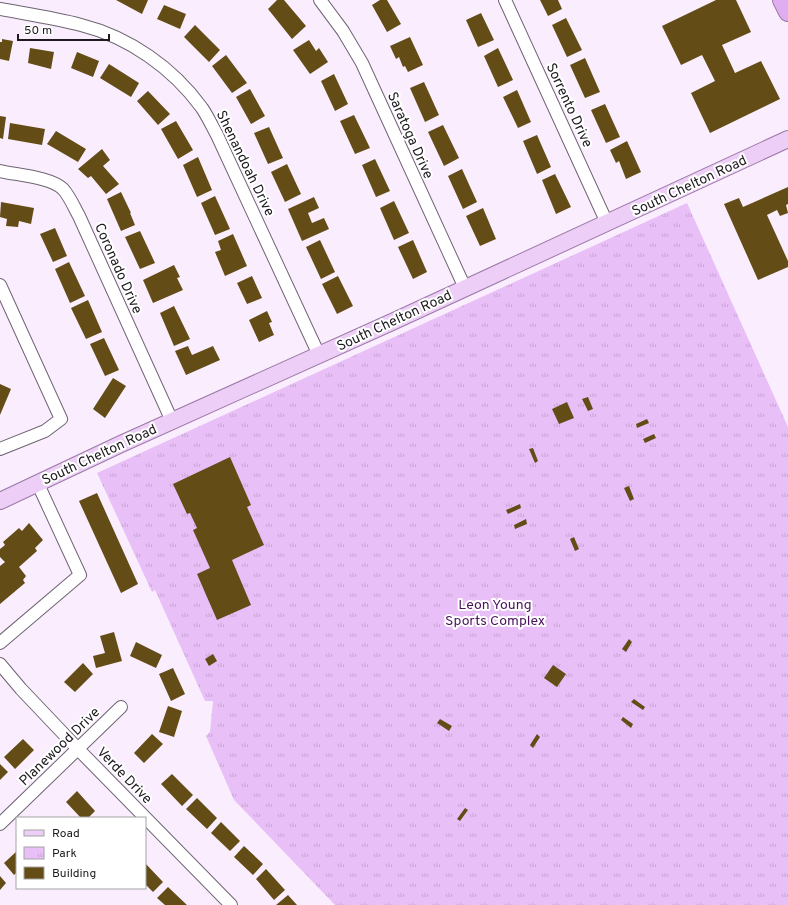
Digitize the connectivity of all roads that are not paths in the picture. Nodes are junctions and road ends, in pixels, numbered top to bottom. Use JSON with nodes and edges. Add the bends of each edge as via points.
{"nodes":[{"id":1,"x":320,"y":0,"type":"edge"},
{"id":2,"x":505,"y":0,"type":"edge"},
{"id":3,"x":782,"y":0,"type":"edge"},
{"id":4,"x":0,"y":9,"type":"edge"},
{"id":5,"x":788,"y":12,"type":"edge"},
{"id":6,"x":788,"y":139,"type":"edge"},
{"id":7,"x":0,"y":171,"type":"edge"},
{"id":8,"x":607,"y":223,"type":"junction"},
{"id":9,"x":0,"y":285,"type":"edge"},
{"id":10,"x":465,"y":288,"type":"junction"},
{"id":11,"x":319,"y":354,"type":"junction"},
{"id":12,"x":172,"y":421,"type":"junction"},
{"id":13,"x":0,"y":449,"type":"edge"},
{"id":14,"x":37,"y":482,"type":"junction"},
{"id":15,"x":0,"y":501,"type":"edge"},
{"id":16,"x":0,"y":643,"type":"edge"},
{"id":17,"x":0,"y":664,"type":"edge"},
{"id":18,"x":121,"y":707,"type":"dead end"},
{"id":19,"x":77,"y":748,"type":"junction"},
{"id":20,"x":145,"y":817,"type":"edge"},
{"id":21,"x":146,"y":818,"type":"edge"},
{"id":22,"x":0,"y":824,"type":"edge"},
{"id":23,"x":231,"y":905,"type":"edge"}],
"edges":[{"from":1,"to":10,"type":"street","name":"Saratoga Drive","via":[[362,63]]},
{"from":2,"to":8,"type":"street","name":"Sorrento Drive"},
{"from":3,"to":5,"type":"highway"},
{"from":4,"to":11,"type":"street","name":"Shenandoah Drive","via":[[108,33],[158,63],[179,81],[202,109],[217,135]]},
{"from":6,"to":8,"type":"main road","name":"South Chelton Road"},
{"from":7,"to":12,"type":"street","name":"Coronado Drive","via":[[52,182],[62,188],[71,200]]},
{"from":8,"to":10,"type":"main road","name":"South Chelton Road"},
{"from":9,"to":13,"type":"street","via":[[61,419],[45,431]]},
{"from":10,"to":11,"type":"main road","name":"South Chelton Road"},
{"from":11,"to":12,"type":"main road","name":"South Chelton Road"},
{"from":12,"to":14,"type":"main road","name":"South Chelton Road"},
{"from":14,"to":15,"type":"main road","name":"South Chelton Road"},
{"from":14,"to":16,"type":"street","via":[[80,575]]},
{"from":17,"to":19,"type":"street","name":"Verde Drive"},
{"from":18,"to":19,"type":"street","name":"Planewood Drive"},
{"from":19,"to":20,"type":"street","name":"Verde Drive"},
{"from":19,"to":22,"type":"street","name":"Planewood Drive"},
{"from":21,"to":23,"type":"street","name":"Verde Drive"}]}
